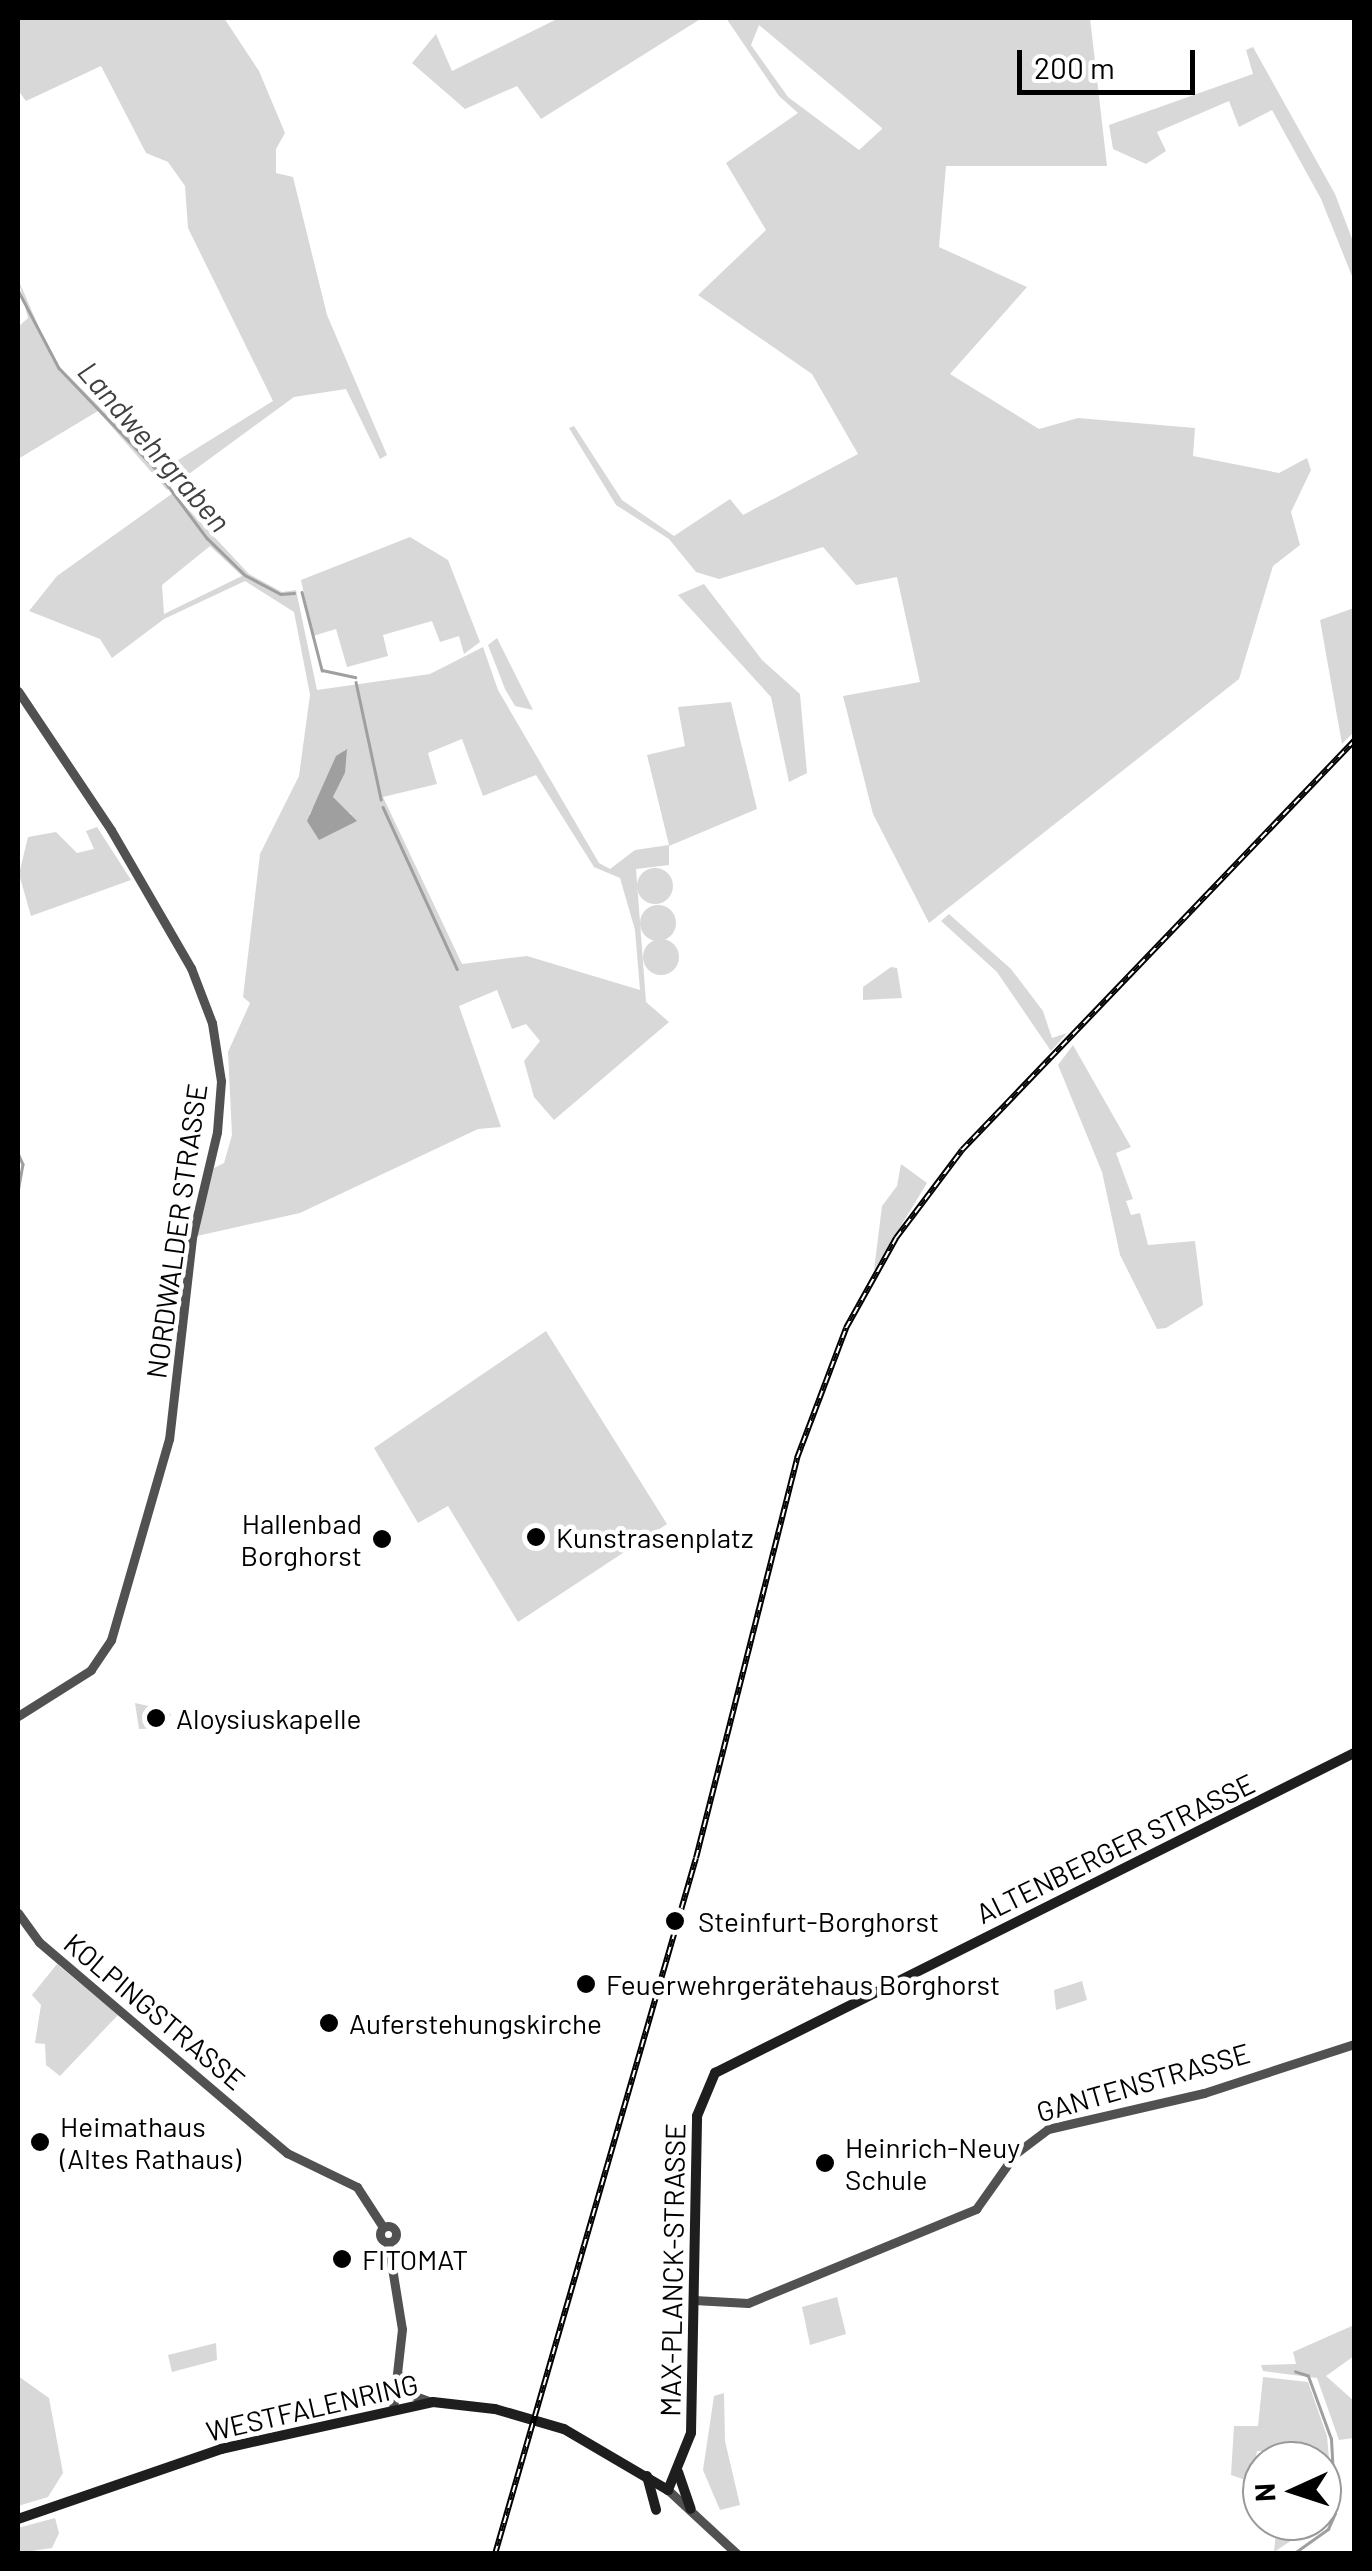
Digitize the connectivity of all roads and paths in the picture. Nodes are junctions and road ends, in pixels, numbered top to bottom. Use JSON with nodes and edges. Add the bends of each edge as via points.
{"nodes":[{"id":1,"x":18,"y":691,"type":"edge"},
{"id":2,"x":18,"y":1716,"type":"edge"},
{"id":3,"x":1354,"y":1754,"type":"edge"},
{"id":4,"x":18,"y":1913,"type":"edge"},
{"id":5,"x":1354,"y":2044,"type":"edge"},
{"id":6,"x":698,"y":2106,"type":"joint"},
{"id":7,"x":694,"y":2300,"type":"junction"},
{"id":8,"x":399,"y":2373,"type":"junction"},
{"id":9,"x":433,"y":2402,"type":"junction"},
{"id":10,"x":393,"y":2409,"type":"junction"},
{"id":11,"x":678,"y":2471,"type":"junction"},
{"id":12,"x":646,"y":2475,"type":"junction"},
{"id":13,"x":668,"y":2490,"type":"junction"},
{"id":14,"x":691,"y":2509,"type":"junction"},
{"id":15,"x":656,"y":2510,"type":"dead end"},
{"id":16,"x":18,"y":2520,"type":"edge"},
{"id":17,"x":737,"y":2554,"type":"edge"}],
"edges":[{"from":1,"to":2,"type":"street","name":"NORDWALDER STRASSE","via":[[111,830],[190,968],[212,1023],[221,1081],[217,1132],[192,1238],[170,1439],[111,1640],[91,1670]]},
{"from":3,"to":6,"type":"main road","name":"ALTENBERGER STRASSE","via":[[744,2057],[715,2073]]},
{"from":4,"to":8,"type":"street","name":"KOLPINGSTRASSE","via":[[34,1937],[287,2153],[357,2187],[388,2243],[400,2317]]},
{"from":5,"to":7,"type":"street","name":"GANTENSTRASSE","via":[[1204,2093],[1038,2133],[976,2209],[752,2301]]},
{"from":6,"to":7,"type":"main road","name":"MAX-PLANCK-STRASSE"},
{"from":7,"to":11,"type":"main road","name":"MAX-PLANCK-STRASSE","via":[[691,2433]]},
{"from":8,"to":9,"type":"street","via":[[404,2392]]},
{"from":8,"to":10,"type":"street","name":"KOLPINGSTRASSE"},
{"from":9,"to":10,"type":"main road","name":"WESTFALENRING"},
{"from":9,"to":12,"type":"main road","name":"WESTFALENRING","via":[[550,2424]]},
{"from":10,"to":16,"type":"main road","name":"WESTFALENRING","via":[[222,2449]]},
{"from":11,"to":13,"type":"main road","name":"MAX-PLANCK-STRASSE"},
{"from":11,"to":14,"type":"main road"},
{"from":12,"to":13,"type":"main road","name":"WESTFALENRING"},
{"from":12,"to":15,"type":"main road"},
{"from":13,"to":14,"type":"street"},
{"from":14,"to":17,"type":"street"}]}
